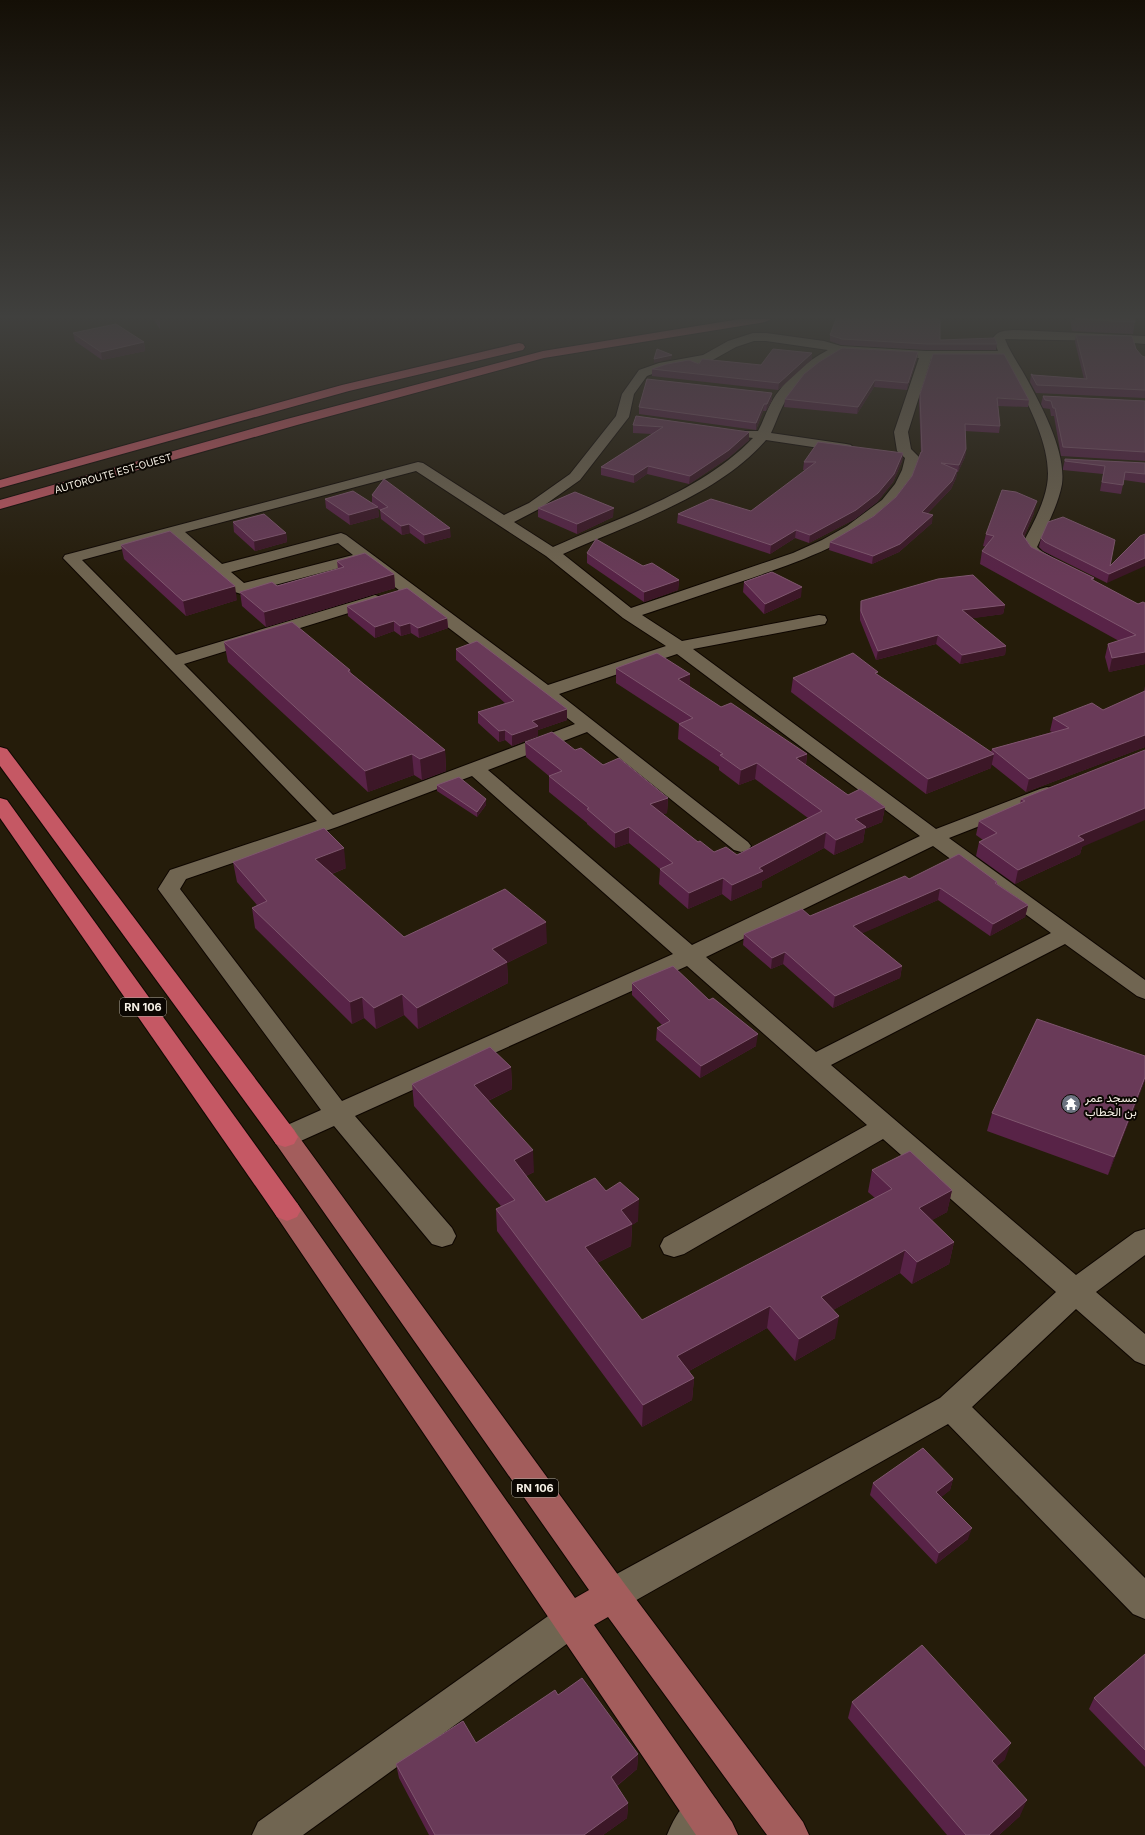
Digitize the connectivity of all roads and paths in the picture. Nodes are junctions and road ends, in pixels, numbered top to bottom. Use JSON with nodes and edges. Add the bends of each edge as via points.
{"nodes":[{"id":1,"x":286,"y":405,"type":"edge"},
{"id":2,"x":357,"y":405,"type":"edge"},
{"id":3,"x":625,"y":405,"type":"edge"},
{"id":4,"x":778,"y":405,"type":"edge"},
{"id":5,"x":910,"y":405,"type":"edge"},
{"id":6,"x":1033,"y":405,"type":"edge"},
{"id":7,"x":622,"y":416,"type":"junction"},
{"id":8,"x":638,"y":419,"type":"edge"},
{"id":9,"x":740,"y":432,"type":"edge"},
{"id":10,"x":764,"y":436,"type":"junction"},
{"id":11,"x":857,"y":449,"type":"edge"},
{"id":12,"x":889,"y":454,"type":"edge"},
{"id":13,"x":912,"y":457,"type":"junction"},
{"id":14,"x":1053,"y":461,"type":"junction"},
{"id":15,"x":1068,"y":462,"type":"edge"},
{"id":16,"x":0,"y":484,"type":"edge"},
{"id":17,"x":0,"y":505,"type":"edge"},
{"id":18,"x":503,"y":521,"type":"junction"},
{"id":19,"x":174,"y":531,"type":"junction"},
{"id":20,"x":552,"y":553,"type":"junction"},
{"id":21,"x":366,"y":556,"type":"junction"},
{"id":22,"x":1063,"y":569,"type":"edge"},
{"id":23,"x":219,"y":570,"type":"junction"},
{"id":24,"x":411,"y":590,"type":"junction"},
{"id":25,"x":629,"y":614,"type":"junction"},
{"id":26,"x":819,"y":620,"type":"dead end"},
{"id":27,"x":679,"y":647,"type":"junction"},
{"id":28,"x":172,"y":662,"type":"junction"},
{"id":29,"x":546,"y":692,"type":"junction"},
{"id":30,"x":589,"y":725,"type":"junction"},
{"id":31,"x":0,"y":753,"type":"edge"},
{"id":32,"x":475,"y":769,"type":"junction"},
{"id":33,"x":1065,"y":786,"type":"edge"},
{"id":34,"x":0,"y":804,"type":"edge"},
{"id":35,"x":330,"y":823,"type":"junction"},
{"id":36,"x":934,"y":837,"type":"junction"},
{"id":37,"x":741,"y":846,"type":"dead end"},
{"id":38,"x":1066,"y":934,"type":"junction"},
{"id":39,"x":689,"y":956,"type":"junction"},
{"id":40,"x":1145,"y":991,"type":"edge"},
{"id":41,"x":813,"y":1064,"type":"junction"},
{"id":42,"x":338,"y":1114,"type":"junction"},
{"id":43,"x":885,"y":1126,"type":"junction"},
{"id":44,"x":285,"y":1137,"type":"junction"},
{"id":45,"x":287,"y":1210,"type":"joint"},
{"id":46,"x":442,"y":1236,"type":"dead end"},
{"id":47,"x":1145,"y":1240,"type":"edge"},
{"id":48,"x":674,"y":1246,"type":"dead end"},
{"id":49,"x":1076,"y":1292,"type":"junction"},
{"id":50,"x":1145,"y":1352,"type":"edge"},
{"id":51,"x":951,"y":1407,"type":"junction"},
{"id":52,"x":612,"y":1595,"type":"junction"},
{"id":53,"x":1145,"y":1602,"type":"edge"},
{"id":54,"x":570,"y":1621,"type":"junction"},
{"id":55,"x":702,"y":1827,"type":"edge"},
{"id":56,"x":271,"y":1835,"type":"edge"},
{"id":57,"x":790,"y":1835,"type":"edge"}],
"edges":[{"from":1,"to":16,"type":"highway","name":"AUTOROUTE EST-OUEST"},
{"from":2,"to":17,"type":"highway","name":"AUTOROUTE EST-OUEST"},
{"from":3,"to":7,"type":"street"},
{"from":4,"to":10,"type":"street"},
{"from":5,"to":13,"type":"street","via":[[901,432],[904,451]]},
{"from":6,"to":14,"type":"street"},
{"from":7,"to":8,"type":"street"},
{"from":7,"to":18,"type":"street","via":[[575,477],[534,506]]},
{"from":9,"to":10,"type":"street"},
{"from":10,"to":11,"type":"street"},
{"from":10,"to":20,"type":"street","via":[[721,474],[685,494]]},
{"from":12,"to":13,"type":"street"},
{"from":13,"to":25,"type":"street","via":[[902,485],[887,503],[852,529],[827,543],[799,556]]},
{"from":14,"to":15,"type":"street"},
{"from":14,"to":22,"type":"street","via":[[1055,479],[1052,493],[1029,547],[1036,555]]},
{"from":18,"to":19,"type":"street","via":[[418,466]]},
{"from":18,"to":20,"type":"street"},
{"from":19,"to":23,"type":"street"},
{"from":19,"to":28,"type":"street","via":[[71,558]]},
{"from":20,"to":25,"type":"street"},
{"from":21,"to":23,"type":"street","via":[[340,538]]},
{"from":21,"to":23,"type":"street","via":[[241,589]]},
{"from":21,"to":24,"type":"street"},
{"from":24,"to":28,"type":"street","via":[[300,630]]},
{"from":24,"to":29,"type":"street"},
{"from":25,"to":27,"type":"street"},
{"from":26,"to":27,"type":"street"},
{"from":27,"to":29,"type":"street"},
{"from":27,"to":36,"type":"street"},
{"from":28,"to":35,"type":"street"},
{"from":29,"to":30,"type":"street"},
{"from":30,"to":32,"type":"street"},
{"from":30,"to":37,"type":"street"},
{"from":31,"to":44,"type":"highway","number":"RN 106"},
{"from":32,"to":35,"type":"street"},
{"from":32,"to":39,"type":"street"},
{"from":33,"to":36,"type":"street"},
{"from":34,"to":45,"type":"highway","number":"RN 106"},
{"from":35,"to":42,"type":"street","via":[[178,875],[169,889]]},
{"from":36,"to":38,"type":"street"},
{"from":36,"to":39,"type":"street"},
{"from":38,"to":40,"type":"street"},
{"from":38,"to":41,"type":"street"},
{"from":39,"to":41,"type":"street"},
{"from":39,"to":42,"type":"street"},
{"from":41,"to":43,"type":"street"},
{"from":42,"to":44,"type":"street"},
{"from":42,"to":46,"type":"street"},
{"from":43,"to":48,"type":"street"},
{"from":43,"to":49,"type":"street"},
{"from":44,"to":52,"type":"main road","number":"RN 106"},
{"from":45,"to":54,"type":"main road","number":"RN 106"},
{"from":47,"to":49,"type":"street"},
{"from":49,"to":50,"type":"street"},
{"from":49,"to":51,"type":"street"},
{"from":51,"to":52,"type":"street"},
{"from":51,"to":53,"type":"street"},
{"from":52,"to":54,"type":"main road"},
{"from":52,"to":57,"type":"main road","number":"RN 106"},
{"from":54,"to":55,"type":"main road","number":"RN 106"},
{"from":54,"to":56,"type":"street"}]}
